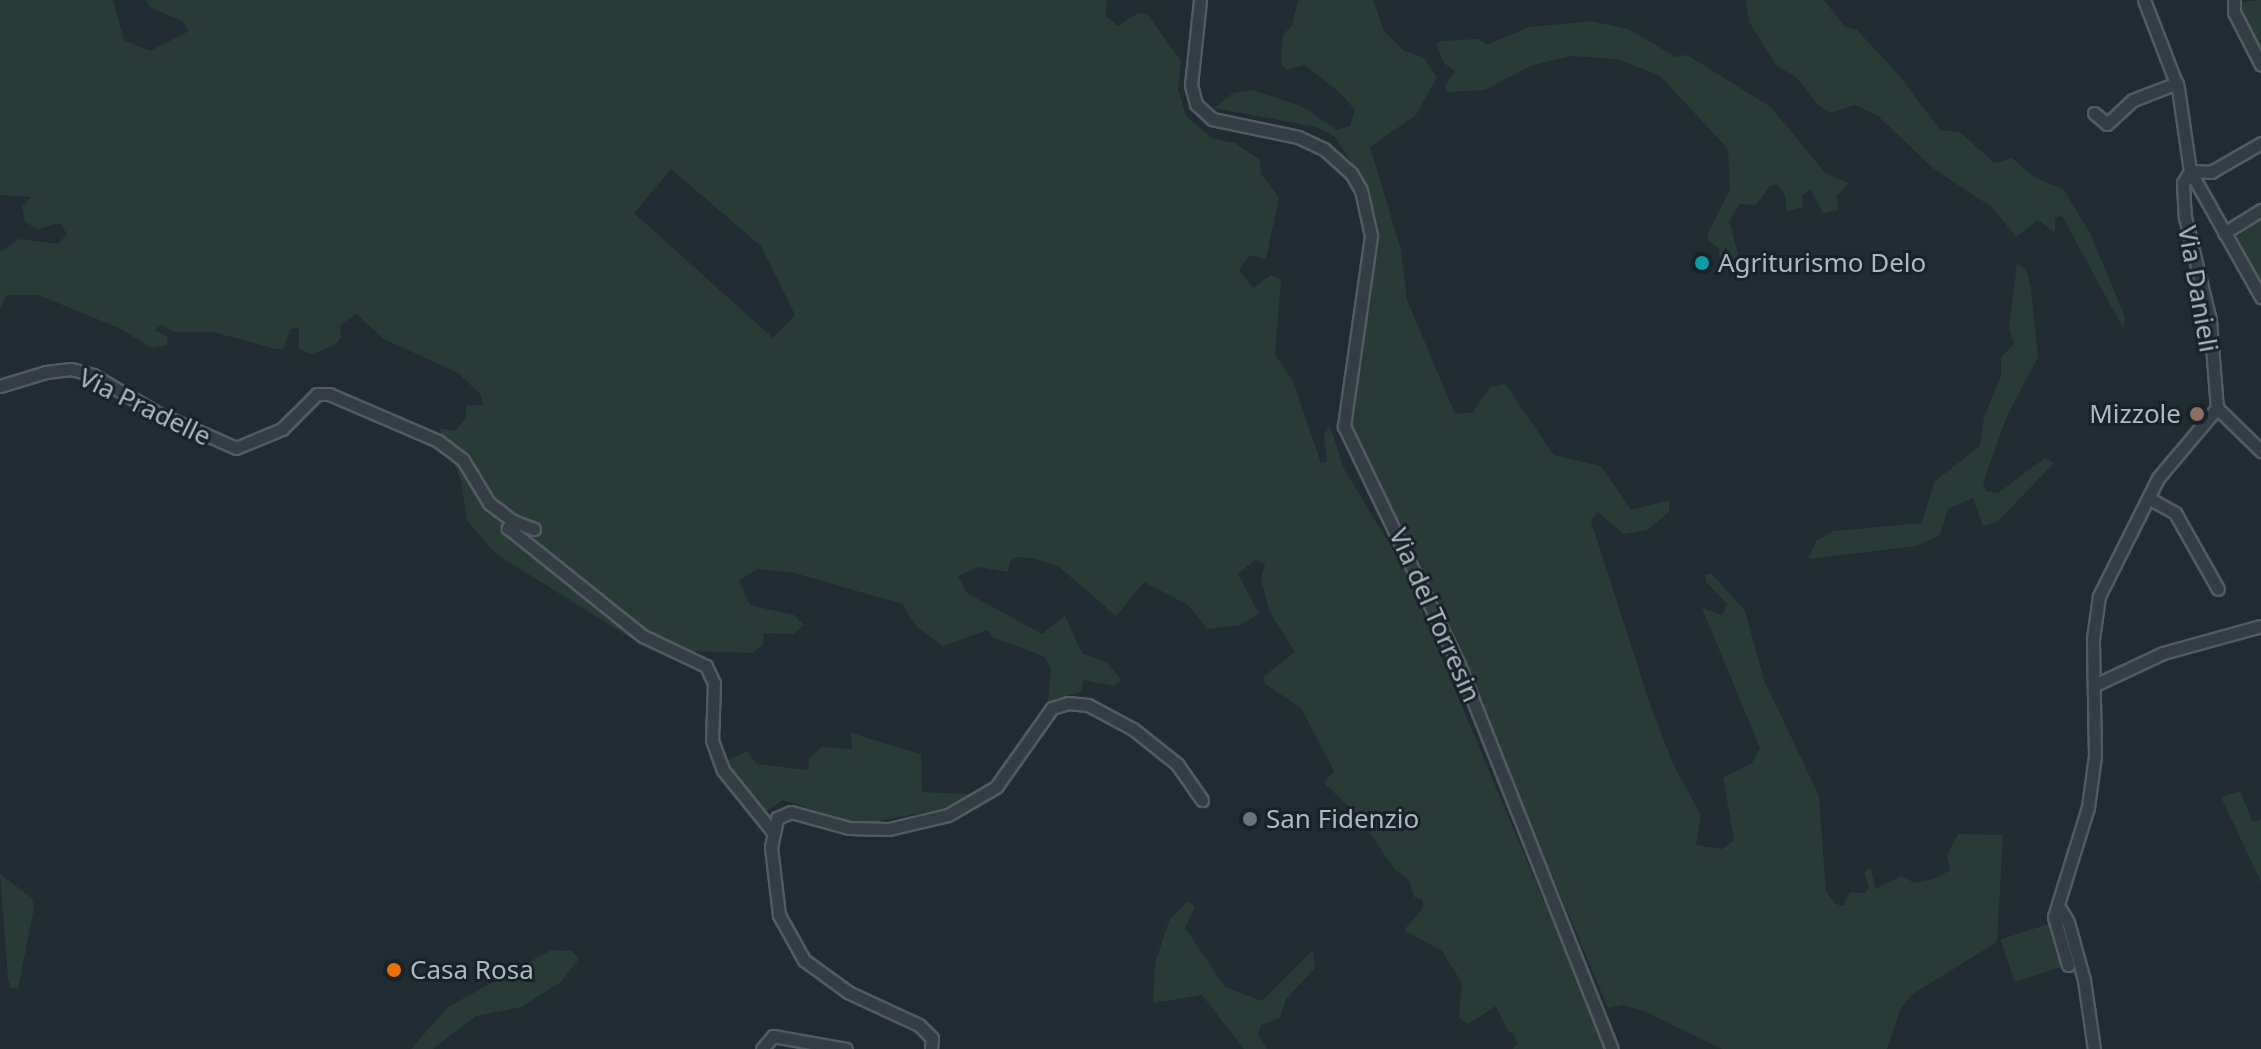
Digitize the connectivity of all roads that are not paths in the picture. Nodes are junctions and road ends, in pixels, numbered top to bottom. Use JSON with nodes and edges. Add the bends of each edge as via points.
{"nodes":[{"id":1,"x":1200,"y":0,"type":"edge"},
{"id":2,"x":2144,"y":0,"type":"edge"},
{"id":3,"x":2234,"y":0,"type":"edge"},
{"id":4,"x":2261,"y":65,"type":"edge"},
{"id":5,"x":2177,"y":83,"type":"junction"},
{"id":6,"x":2094,"y":113,"type":"dead end"},
{"id":7,"x":2261,"y":143,"type":"edge"},
{"id":8,"x":2190,"y":171,"type":"junction"},
{"id":9,"x":2261,"y":210,"type":"edge"},
{"id":10,"x":2224,"y":233,"type":"junction"},
{"id":11,"x":2261,"y":297,"type":"edge"},
{"id":12,"x":0,"y":386,"type":"edge"},
{"id":13,"x":2217,"y":408,"type":"junction"},
{"id":14,"x":2261,"y":451,"type":"edge"},
{"id":15,"x":2150,"y":499,"type":"junction"},
{"id":16,"x":513,"y":521,"type":"junction"},
{"id":17,"x":534,"y":529,"type":"dead end"},
{"id":18,"x":2218,"y":589,"type":"dead end"},
{"id":19,"x":2261,"y":626,"type":"edge"},
{"id":20,"x":2097,"y":684,"type":"junction"},
{"id":21,"x":1202,"y":800,"type":"dead end"},
{"id":22,"x":772,"y":832,"type":"junction"},
{"id":23,"x":2059,"y":907,"type":"junction"},
{"id":24,"x":2068,"y":965,"type":"dead end"},
{"id":25,"x":762,"y":1049,"type":"edge"},
{"id":26,"x":846,"y":1049,"type":"edge"},
{"id":27,"x":931,"y":1049,"type":"edge"},
{"id":28,"x":1612,"y":1049,"type":"edge"},
{"id":29,"x":2094,"y":1049,"type":"edge"}],
"edges":[{"from":1,"to":28,"type":"street","name":"Via del Torresin","via":[[1191,85],[1196,104],[1212,119],[1298,137],[1324,149],[1361,190],[1371,236],[1344,426],[1459,665]]},
{"from":2,"to":5,"type":"street"},
{"from":3,"to":4,"type":"street","via":[[2234,12]]},
{"from":5,"to":6,"type":"street","via":[[2133,100],[2107,124]]},
{"from":5,"to":8,"type":"street"},
{"from":7,"to":8,"type":"street","via":[[2211,172]]},
{"from":8,"to":10,"type":"street"},
{"from":8,"to":13,"type":"street","name":"Via Danieli","via":[[2183,183],[2185,217],[2210,320]]},
{"from":9,"to":10,"type":"street"},
{"from":10,"to":11,"type":"street"},
{"from":12,"to":16,"type":"street","name":"Via Pradelle","via":[[71,369],[93,375],[157,413],[236,448],[282,429],[317,394],[329,394],[438,441],[463,460],[489,503]]},
{"from":13,"to":14,"type":"street"},
{"from":13,"to":15,"type":"street","via":[[2175,454]]},
{"from":15,"to":18,"type":"street","via":[[2175,513]]},
{"from":15,"to":20,"type":"street","via":[[2099,596],[2093,639]]},
{"from":16,"to":17,"type":"street","name":"Via Pradelle"},
{"from":16,"to":22,"type":"street","name":"Via Pradelle","via":[[508,528],[519,540],[643,636],[706,666],[714,683],[712,740],[723,770]]},
{"from":19,"to":20,"type":"street","via":[[2163,653]]},
{"from":20,"to":23,"type":"street","via":[[2088,807]]},
{"from":21,"to":22,"type":"street","via":[[1177,764],[1133,729],[1088,705],[1068,703],[1052,708],[996,787],[948,815],[868,829],[791,812],[777,818]]},
{"from":22,"to":27,"type":"street","via":[[779,915],[804,960],[848,992],[919,1025],[932,1038]]},
{"from":23,"to":24,"type":"street","via":[[2053,922]]},
{"from":23,"to":29,"type":"street","via":[[2084,980]]},
{"from":25,"to":26,"type":"street","via":[[773,1036]]}]}
